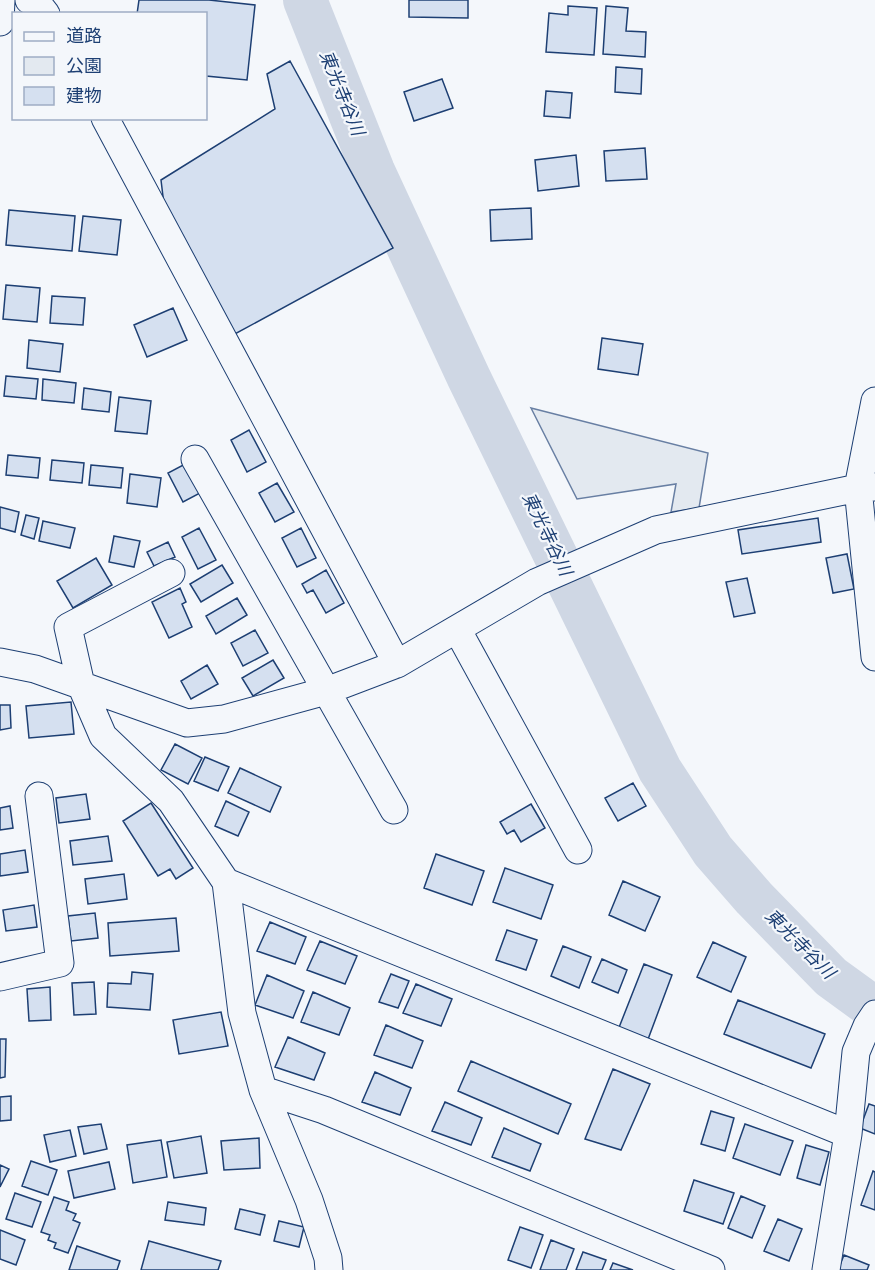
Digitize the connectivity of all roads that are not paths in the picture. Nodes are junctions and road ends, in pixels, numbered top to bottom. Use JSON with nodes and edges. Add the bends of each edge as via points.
{"nodes":[{"id":1,"x":1,"y":0,"type":"edge"},
{"id":2,"x":29,"y":0,"type":"edge"},
{"id":3,"x":44,"y":12,"type":"edge"},
{"id":4,"x":0,"y":22,"type":"edge"},
{"id":5,"x":106,"y":120,"type":"edge"},
{"id":6,"x":875,"y":401,"type":"edge"},
{"id":7,"x":195,"y":459,"type":"dead end"},
{"id":8,"x":866,"y":487,"type":"edge"},
{"id":9,"x":171,"y":573,"type":"dead end"},
{"id":10,"x":457,"y":629,"type":"junction"},
{"id":11,"x":875,"y":657,"type":"edge"},
{"id":12,"x":0,"y":662,"type":"edge"},
{"id":13,"x":398,"y":664,"type":"junction"},
{"id":14,"x":81,"y":685,"type":"junction"},
{"id":15,"x":326,"y":691,"type":"junction"},
{"id":16,"x":39,"y":796,"type":"dead end"},
{"id":17,"x":394,"y":810,"type":"dead end"},
{"id":18,"x":578,"y":850,"type":"dead end"},
{"id":19,"x":226,"y":882,"type":"junction"},
{"id":20,"x":0,"y":977,"type":"edge"},
{"id":21,"x":871,"y":1020,"type":"edge"},
{"id":22,"x":263,"y":1090,"type":"junction"},
{"id":23,"x":848,"y":1134,"type":"junction"},
{"id":24,"x":329,"y":1270,"type":"edge"},
{"id":25,"x":711,"y":1270,"type":"edge"},
{"id":26,"x":826,"y":1270,"type":"edge"}],
"edges":[{"from":1,"to":4,"type":"street"},
{"from":2,"to":3,"type":"street"},
{"from":5,"to":13,"type":"street"},
{"from":6,"to":8,"type":"street"},
{"from":7,"to":15,"type":"street"},
{"from":8,"to":10,"type":"street","via":[[656,530],[537,582]]},
{"from":8,"to":11,"type":"street"},
{"from":9,"to":14,"type":"street","via":[[68,627]]},
{"from":10,"to":13,"type":"street"},
{"from":10,"to":18,"type":"street"},
{"from":12,"to":14,"type":"street"},
{"from":13,"to":15,"type":"street"},
{"from":14,"to":15,"type":"street","via":[[187,723],[224,719]]},
{"from":14,"to":19,"type":"street","via":[[102,736],[171,801]]},
{"from":15,"to":17,"type":"street"},
{"from":16,"to":20,"type":"street","via":[[60,963]]},
{"from":19,"to":22,"type":"street","via":[[242,1013]]},
{"from":19,"to":23,"type":"street"},
{"from":21,"to":23,"type":"street","via":[[856,1052]]},
{"from":22,"to":24,"type":"street","via":[[309,1200]]},
{"from":22,"to":25,"type":"street","via":[[324,1110]]},
{"from":23,"to":26,"type":"street"}]}
